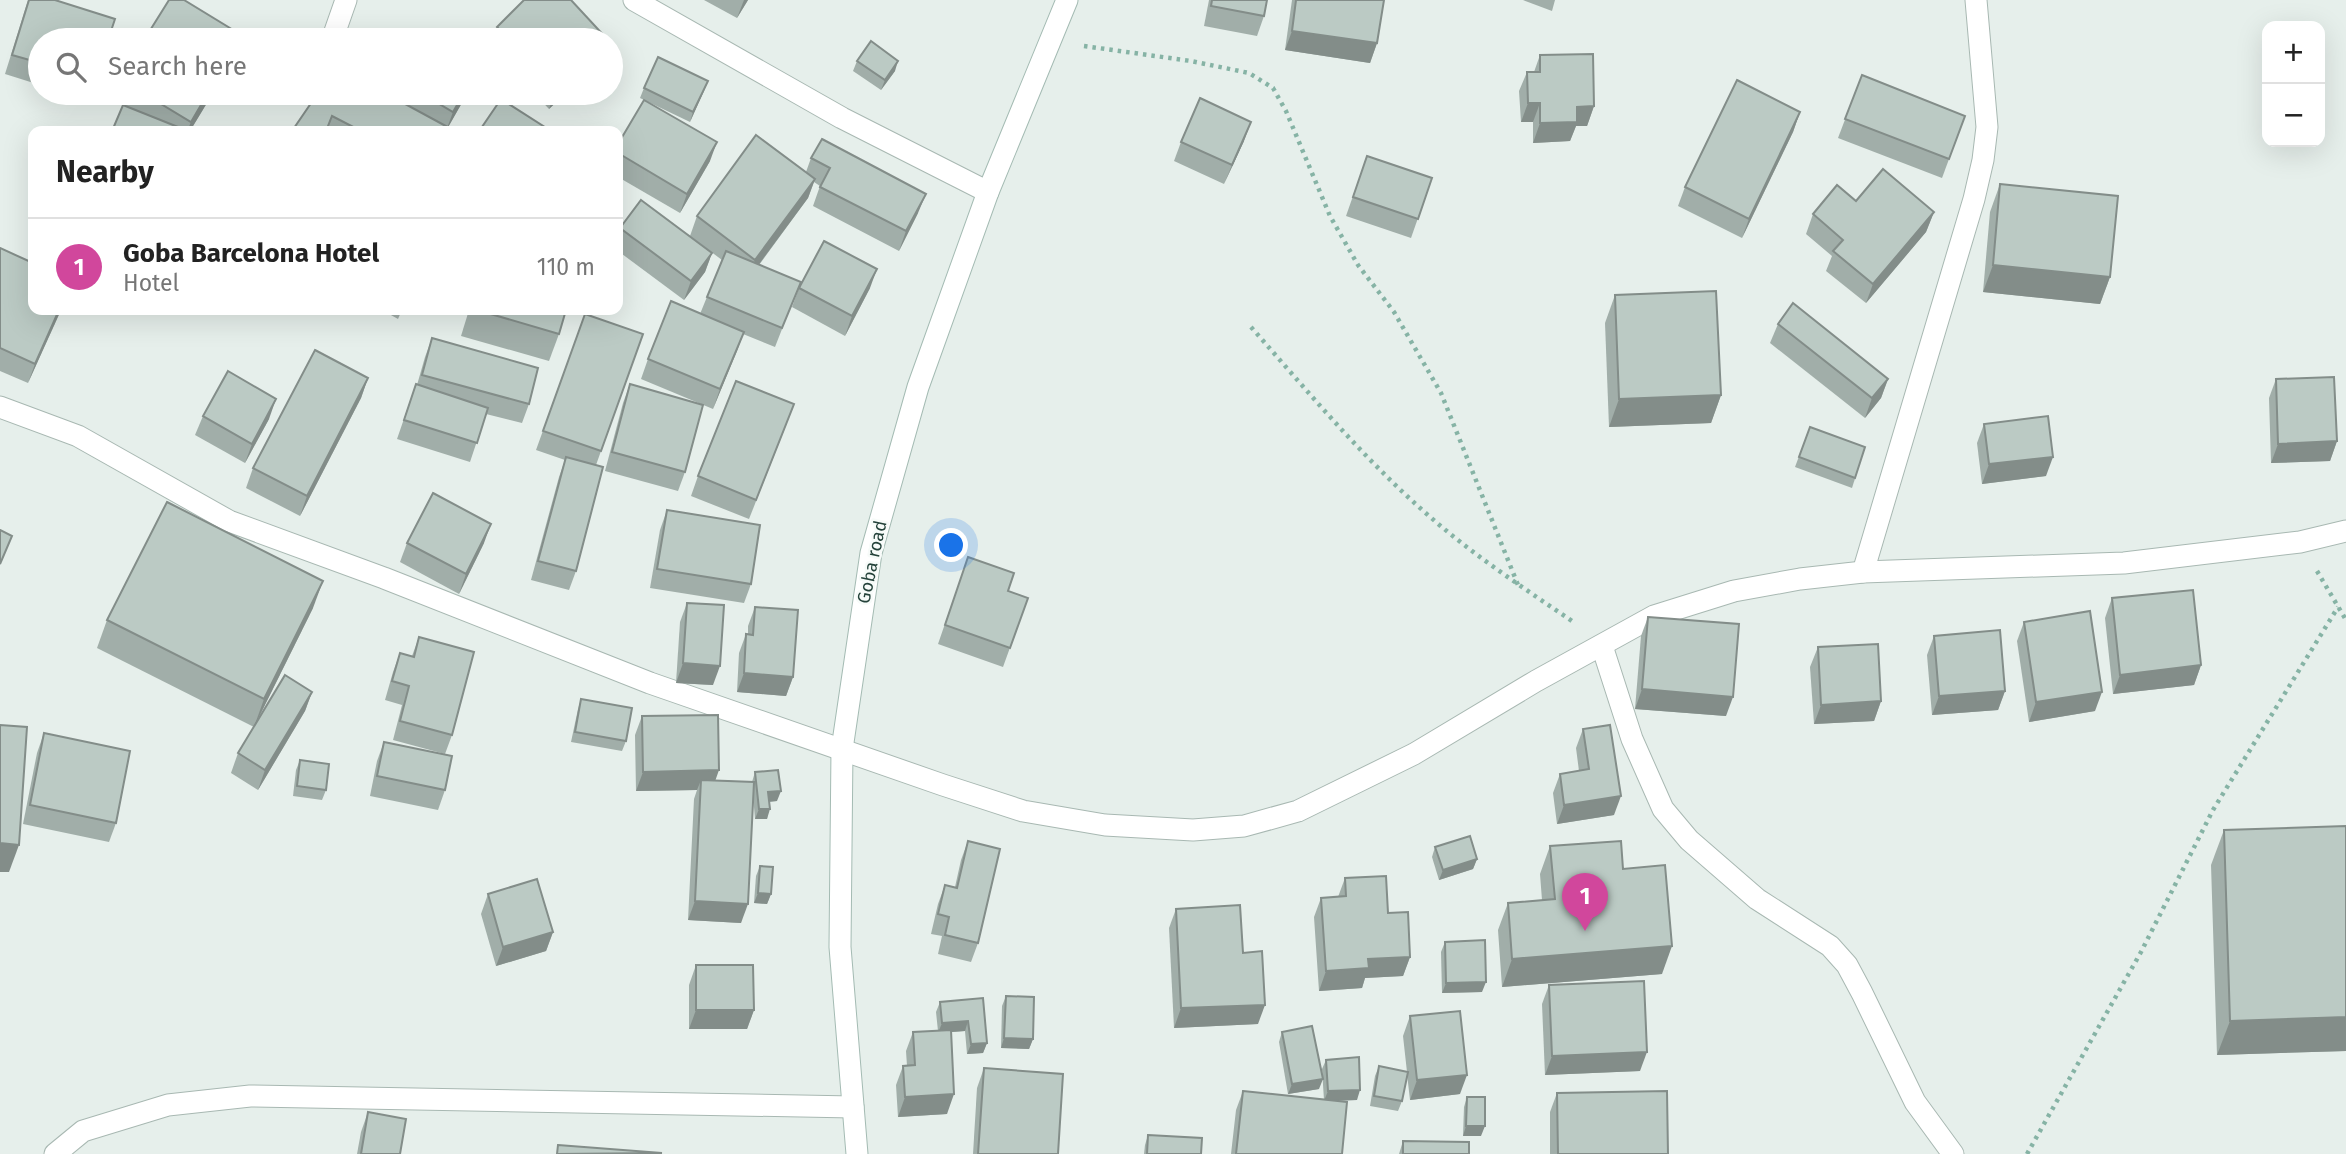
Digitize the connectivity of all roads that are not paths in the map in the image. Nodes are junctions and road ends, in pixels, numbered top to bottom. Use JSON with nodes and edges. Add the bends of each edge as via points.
{"nodes":[{"id":1,"x":346,"y":0,"type":"edge"},
{"id":2,"x":634,"y":0,"type":"edge"},
{"id":3,"x":1067,"y":0,"type":"edge"},
{"id":4,"x":1976,"y":0,"type":"edge"},
{"id":5,"x":336,"y":28,"type":"edge"},
{"id":6,"x":988,"y":192,"type":"junction"},
{"id":7,"x":0,"y":407,"type":"edge"},
{"id":8,"x":2346,"y":531,"type":"edge"},
{"id":9,"x":1863,"y":572,"type":"junction"},
{"id":10,"x":1602,"y":646,"type":"junction"},
{"id":11,"x":842,"y":749,"type":"junction"},
{"id":12,"x":853,"y":1107,"type":"junction"},
{"id":13,"x":55,"y":1154,"type":"edge"},
{"id":14,"x":857,"y":1154,"type":"edge"},
{"id":15,"x":1953,"y":1154,"type":"edge"}],
"edges":[{"from":1,"to":5,"type":"street"},
{"from":2,"to":6,"type":"street","via":[[842,118]]},
{"from":3,"to":6,"type":"street","name":"Goba road"},
{"from":4,"to":9,"type":"street","via":[[1987,127],[1983,160]]},
{"from":6,"to":11,"type":"street","name":"Goba road","via":[[918,387],[870,553]]},
{"from":7,"to":11,"type":"street","via":[[78,436],[229,521],[650,683]]},
{"from":8,"to":9,"type":"street","via":[[2300,542],[2124,563]]},
{"from":9,"to":10,"type":"street","via":[[1734,591],[1654,616]]},
{"from":10,"to":11,"type":"street","via":[[1414,754],[1298,811],[1244,826],[1193,830],[1105,825],[1023,811]]},
{"from":10,"to":15,"type":"street","via":[[1632,739],[1663,809],[1689,840],[1757,899],[1830,946],[1862,993],[1915,1102]]},
{"from":11,"to":12,"type":"street","name":"Goba road","via":[[840,947]]},
{"from":12,"to":13,"type":"street","via":[[250,1096],[168,1105],[83,1132]]},
{"from":12,"to":14,"type":"street","name":"Goba road"}]}
